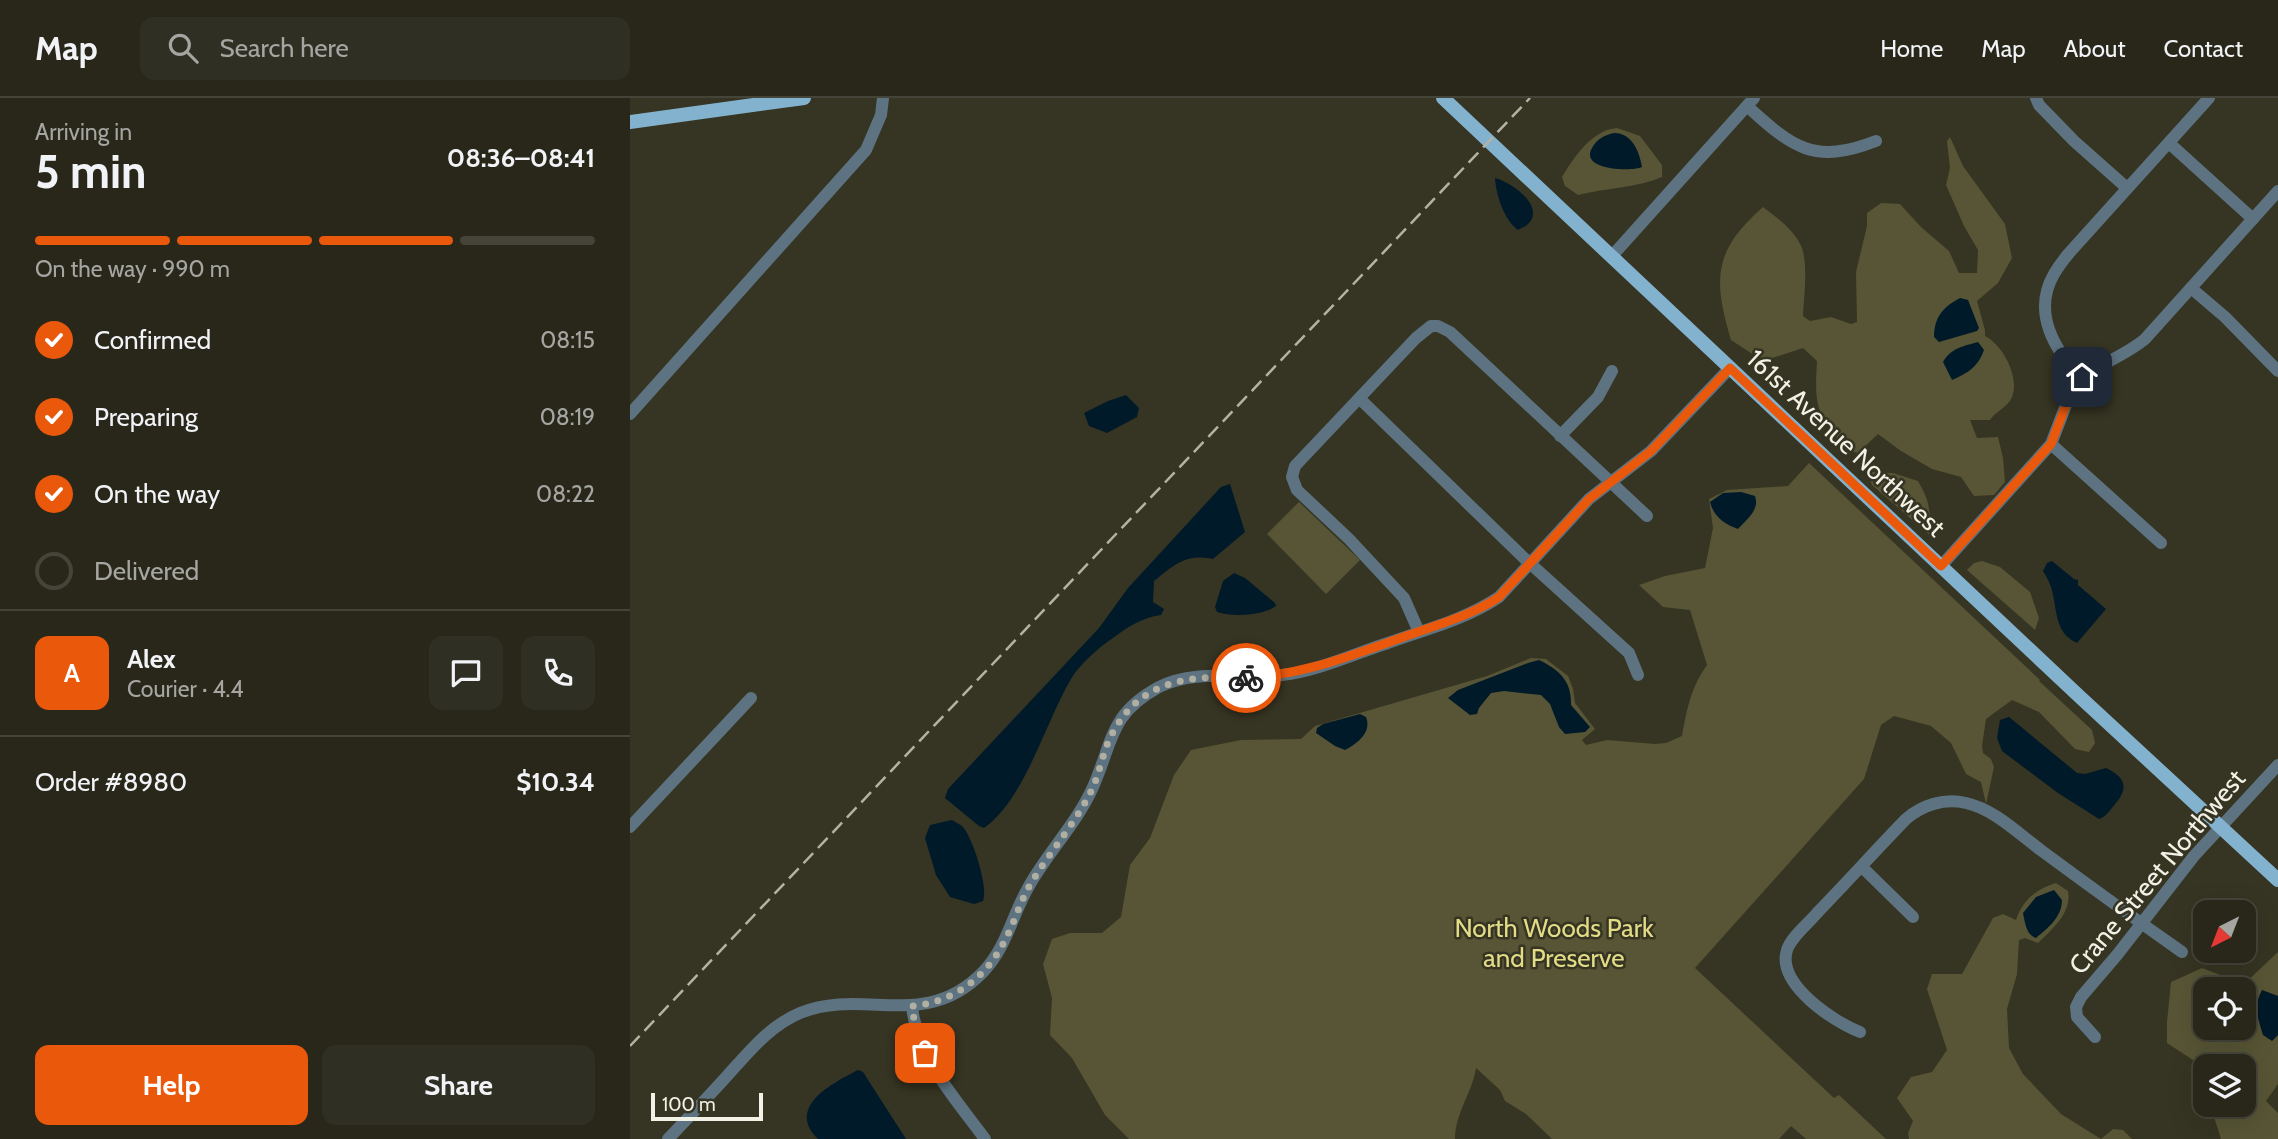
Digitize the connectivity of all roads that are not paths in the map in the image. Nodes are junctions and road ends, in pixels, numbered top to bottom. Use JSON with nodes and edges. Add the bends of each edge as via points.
{"nodes":[{"id":1,"x":804,"y":98,"type":"edge"},
{"id":2,"x":883,"y":98,"type":"edge"},
{"id":3,"x":1443,"y":98,"type":"edge"},
{"id":4,"x":2036,"y":98,"type":"edge"},
{"id":5,"x":2209,"y":98,"type":"edge"},
{"id":6,"x":1750,"y":102,"type":"edge"},
{"id":7,"x":630,"y":122,"type":"edge"},
{"id":8,"x":1876,"y":141,"type":"dead end"},
{"id":9,"x":2169,"y":143,"type":"junction"},
{"id":10,"x":2127,"y":188,"type":"junction"},
{"id":11,"x":2278,"y":191,"type":"edge"},
{"id":12,"x":2253,"y":219,"type":"junction"},
{"id":13,"x":1612,"y":256,"type":"junction"},
{"id":14,"x":2191,"y":288,"type":"junction"},
{"id":15,"x":1730,"y":368,"type":"junction"},
{"id":16,"x":2278,"y":370,"type":"edge"},
{"id":17,"x":1612,"y":371,"type":"dead end"},
{"id":18,"x":2082,"y":377,"type":"junction"},
{"id":19,"x":1360,"y":399,"type":"junction"},
{"id":20,"x":630,"y":414,"type":"edge"},
{"id":21,"x":1560,"y":436,"type":"junction"},
{"id":22,"x":2051,"y":444,"type":"junction"},
{"id":23,"x":1610,"y":482,"type":"junction"},
{"id":24,"x":1647,"y":516,"type":"dead end"},
{"id":25,"x":2161,"y":542,"type":"dead end"},
{"id":26,"x":1531,"y":564,"type":"junction"},
{"id":27,"x":1941,"y":566,"type":"junction"},
{"id":28,"x":1419,"y":632,"type":"junction"},
{"id":29,"x":1638,"y":675,"type":"dead end"},
{"id":30,"x":751,"y":698,"type":"dead end"},
{"id":31,"x":2278,"y":765,"type":"edge"},
{"id":32,"x":630,"y":827,"type":"edge"},
{"id":33,"x":2221,"y":827,"type":"junction"},
{"id":34,"x":1862,"y":867,"type":"junction"},
{"id":35,"x":2278,"y":880,"type":"edge"},
{"id":36,"x":1913,"y":917,"type":"dead end"},
{"id":37,"x":2141,"y":923,"type":"junction"},
{"id":38,"x":2182,"y":951,"type":"dead end"},
{"id":39,"x":912,"y":1006,"type":"junction"},
{"id":40,"x":1860,"y":1032,"type":"dead end"},
{"id":41,"x":2095,"y":1037,"type":"dead end"},
{"id":42,"x":676,"y":1137,"type":"edge"},
{"id":43,"x":985,"y":1139,"type":"edge"}],
"edges":[{"from":1,"to":7,"type":"main road"},
{"from":2,"to":20,"type":"street","via":[[874,135],[853,166]]},
{"from":3,"to":13,"type":"main road","name":"161st Avenue Northwest"},
{"from":4,"to":10,"type":"street","via":[[2074,141]]},
{"from":5,"to":9,"type":"street"},
{"from":6,"to":8,"type":"street","via":[[1790,142],[1811,150],[1842,152]]},
{"from":6,"to":13,"type":"street"},
{"from":9,"to":10,"type":"street"},
{"from":9,"to":12,"type":"street"},
{"from":10,"to":18,"type":"street","via":[[2070,252],[2047,288],[2047,327],[2052,341]]},
{"from":11,"to":12,"type":"street"},
{"from":12,"to":14,"type":"street"},
{"from":13,"to":15,"type":"main road","name":"161st Avenue Northwest"},
{"from":14,"to":16,"type":"street"},
{"from":14,"to":18,"type":"street","via":[[2131,350]]},
{"from":15,"to":23,"type":"street","via":[[1651,451]]},
{"from":15,"to":27,"type":"main road","name":"161st Avenue Northwest"},
{"from":17,"to":21,"type":"street","via":[[1598,397]]},
{"from":18,"to":22,"type":"street","via":[[2071,392]]},
{"from":19,"to":21,"type":"street","via":[[1416,338],[1438,326],[1450,332]]},
{"from":19,"to":26,"type":"street"},
{"from":19,"to":28,"type":"street","via":[[1295,466],[1292,477],[1297,490],[1404,598]]},
{"from":21,"to":23,"type":"street"},
{"from":22,"to":25,"type":"street"},
{"from":22,"to":27,"type":"street"},
{"from":23,"to":24,"type":"street"},
{"from":23,"to":26,"type":"street"},
{"from":26,"to":28,"type":"street","via":[[1490,603]]},
{"from":26,"to":29,"type":"street","via":[[1629,653]]},
{"from":27,"to":33,"type":"main road","name":"161st Avenue Northwest"},
{"from":28,"to":39,"type":"street","via":[[1318,667],[1283,675],[1184,678],[1141,698],[1110,738],[1093,786],[1028,887],[993,960],[958,992]]},
{"from":30,"to":32,"type":"street"},
{"from":31,"to":33,"type":"street","name":"Crane Street Northwest"},
{"from":33,"to":35,"type":"main road","name":"161st Avenue Northwest"},
{"from":33,"to":37,"type":"street","name":"Crane Street Northwest"},
{"from":34,"to":36,"type":"street"},
{"from":34,"to":37,"type":"street","via":[[1918,811],[1938,802],[1969,803],[1993,815]]},
{"from":34,"to":40,"type":"street","via":[[1786,951],[1790,978],[1835,1021]]},
{"from":37,"to":38,"type":"street"},
{"from":37,"to":41,"type":"street","name":"Crane Street Northwest","via":[[2081,997],[2076,1012]]},
{"from":39,"to":42,"type":"street","via":[[833,1005],[791,1017],[764,1036]]},
{"from":39,"to":43,"type":"street","via":[[916,1033],[927,1058]]}]}
